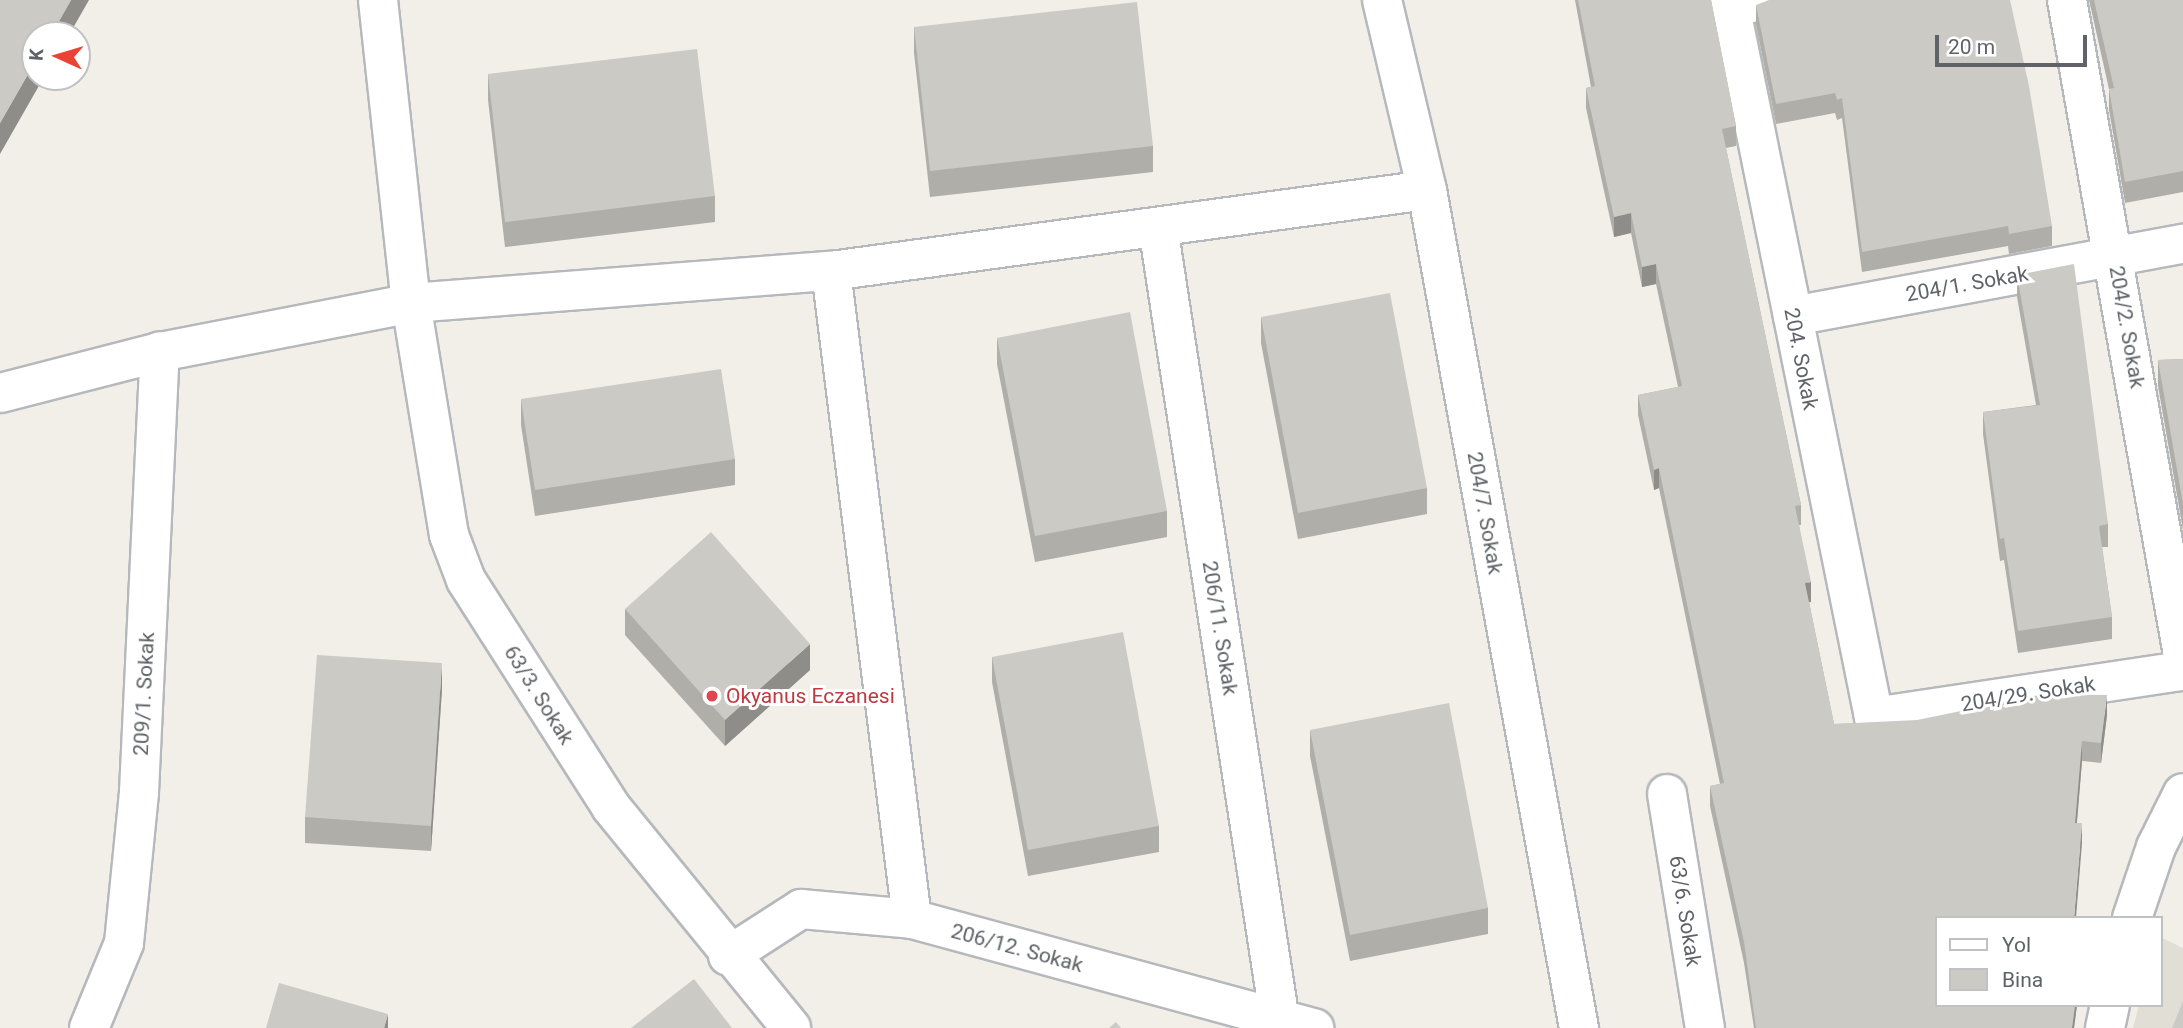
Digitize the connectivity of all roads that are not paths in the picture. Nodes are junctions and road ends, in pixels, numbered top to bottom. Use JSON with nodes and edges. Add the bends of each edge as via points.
{"nodes":[{"id":1,"x":378,"y":0,"type":"edge"},
{"id":2,"x":1382,"y":0,"type":"edge"},
{"id":3,"x":2067,"y":0,"type":"edge"},
{"id":4,"x":1742,"y":3,"type":"edge"},
{"id":5,"x":1427,"y":190,"type":"junction"},
{"id":6,"x":1158,"y":227,"type":"junction"},
{"id":7,"x":2183,"y":244,"type":"edge"},
{"id":8,"x":2116,"y":257,"type":"junction"},
{"id":9,"x":831,"y":271,"type":"junction"},
{"id":10,"x":411,"y":303,"type":"junction"},
{"id":11,"x":1793,"y":316,"type":"junction"},
{"id":12,"x":160,"y":352,"type":"junction"},
{"id":13,"x":0,"y":393,"type":"edge"},
{"id":14,"x":2183,"y":655,"type":"edge"},
{"id":15,"x":2183,"y":671,"type":"edge"},
{"id":16,"x":1874,"y":717,"type":"joint"},
{"id":17,"x":2183,"y":793,"type":"edge"},
{"id":18,"x":1667,"y":794,"type":"dead end"},
{"id":19,"x":2170,"y":854,"type":"edge"},
{"id":20,"x":2133,"y":916,"type":"edge"},
{"id":21,"x":912,"y":919,"type":"junction"},
{"id":22,"x":728,"y":956,"type":"junction"},
{"id":23,"x":2110,"y":1007,"type":"edge"},
{"id":24,"x":1292,"y":1025,"type":"edge"},
{"id":25,"x":89,"y":1028,"type":"edge"},
{"id":26,"x":791,"y":1028,"type":"edge"},
{"id":27,"x":1579,"y":1028,"type":"edge"},
{"id":28,"x":1705,"y":1028,"type":"edge"},
{"id":29,"x":2105,"y":1028,"type":"edge"}],
"edges":[{"from":1,"to":10,"type":"street","name":"63/3. Sokak"},
{"from":2,"to":5,"type":"street","name":"204/7. Sokak"},
{"from":3,"to":8,"type":"street","name":"204/2. Sokak"},
{"from":4,"to":11,"type":"street","name":"204. Sokak"},
{"from":5,"to":6,"type":"street"},
{"from":5,"to":27,"type":"street","name":"204/7. Sokak"},
{"from":6,"to":9,"type":"street"},
{"from":6,"to":24,"type":"street","name":"206/11. Sokak"},
{"from":7,"to":8,"type":"street","name":"204/1. Sokak"},
{"from":8,"to":11,"type":"street","name":"204/1. Sokak"},
{"from":8,"to":14,"type":"street","name":"204/2. Sokak"},
{"from":9,"to":10,"type":"street"},
{"from":9,"to":21,"type":"street"},
{"from":10,"to":12,"type":"street"},
{"from":10,"to":22,"type":"street","name":"63/3. Sokak","via":[[449,535],[466,580],[611,807]]},
{"from":11,"to":16,"type":"street","name":"204. Sokak"},
{"from":12,"to":13,"type":"street"},
{"from":12,"to":25,"type":"street","name":"209/1. Sokak","via":[[139,792],[124,943]]},
{"from":15,"to":16,"type":"street","name":"204/29. Sokak"},
{"from":17,"to":19,"type":"street"},
{"from":18,"to":28,"type":"street","name":"63/6. Sokak"},
{"from":19,"to":20,"type":"street"},
{"from":21,"to":22,"type":"street","name":"206/12. Sokak","via":[[801,909]]},
{"from":21,"to":24,"type":"street","name":"206/12. Sokak"},
{"from":22,"to":26,"type":"street","name":"63/3. Sokak"},
{"from":23,"to":29,"type":"street"}]}
